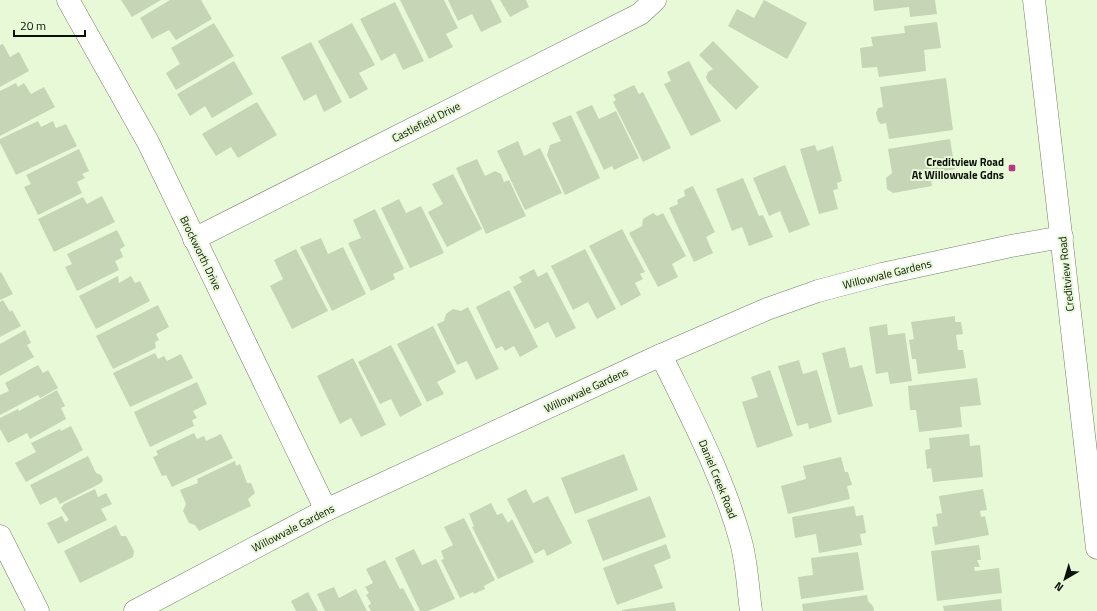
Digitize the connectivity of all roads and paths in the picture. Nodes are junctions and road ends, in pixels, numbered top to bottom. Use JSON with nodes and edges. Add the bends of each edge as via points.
{"nodes":[{"id":1,"x":68,"y":0,"type":"edge"},
{"id":2,"x":655,"y":0,"type":"edge"},
{"id":3,"x":1034,"y":0,"type":"edge"},
{"id":4,"x":1062,"y":237,"type":"junction"},
{"id":5,"x":194,"y":239,"type":"junction"},
{"id":6,"x":661,"y":355,"type":"junction"},
{"id":7,"x":326,"y":510,"type":"junction"},
{"id":8,"x":0,"y":536,"type":"edge"},
{"id":9,"x":1097,"y":548,"type":"edge"},
{"id":10,"x":38,"y":611,"type":"edge"},
{"id":11,"x":135,"y":611,"type":"edge"},
{"id":12,"x":751,"y":611,"type":"edge"}],
"edges":[{"from":1,"to":5,"type":"street","name":"Brockworth Drive","via":[[148,142]]},
{"from":2,"to":5,"type":"street","name":"Castlefield Drive","via":[[640,14]]},
{"from":3,"to":4,"type":"street","name":"Creditview Road"},
{"from":4,"to":6,"type":"street","name":"Willowvale Gardens","via":[[882,274],[818,291],[767,309]]},
{"from":4,"to":9,"type":"street","name":"Creditview Road"},
{"from":5,"to":7,"type":"street","name":"Brockworth Drive"},
{"from":6,"to":7,"type":"street","name":"Willowvale Gardens"},
{"from":6,"to":12,"type":"street","name":"Daniel Creek Road","via":[[713,461],[730,507],[742,544]]},
{"from":7,"to":11,"type":"street","name":"Willowvale Gardens"},
{"from":8,"to":10,"type":"street"}]}
